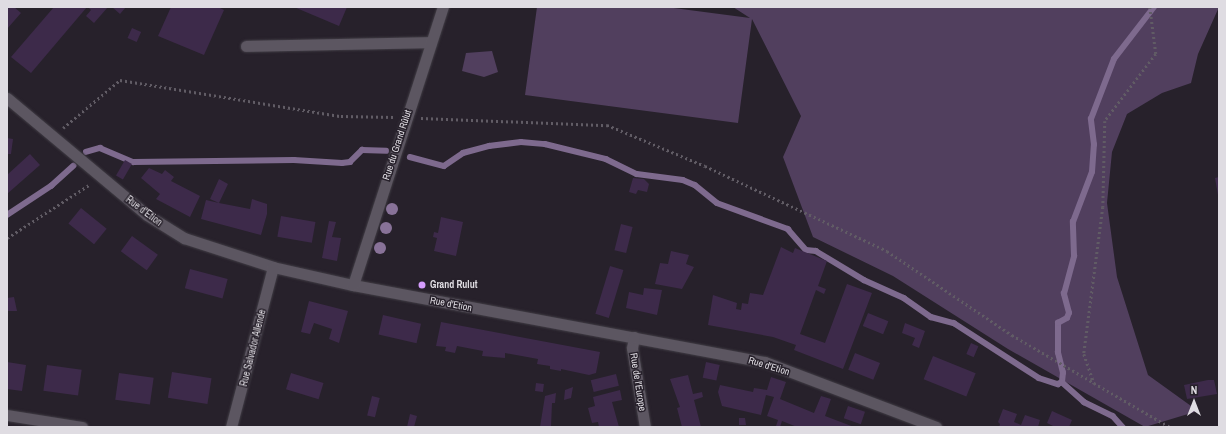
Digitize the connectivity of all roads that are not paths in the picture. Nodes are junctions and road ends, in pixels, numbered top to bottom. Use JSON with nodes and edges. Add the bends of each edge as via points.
{"nodes":[{"id":1,"x":443,"y":7,"type":"edge"},
{"id":2,"x":431,"y":42,"type":"junction"},
{"id":3,"x":246,"y":46,"type":"dead end"},
{"id":4,"x":7,"y":98,"type":"edge"},
{"id":5,"x":273,"y":267,"type":"junction"},
{"id":6,"x":353,"y":285,"type":"junction"},
{"id":7,"x":634,"y":337,"type":"junction"},
{"id":8,"x":7,"y":415,"type":"edge"},
{"id":9,"x":82,"y":427,"type":"edge"},
{"id":10,"x":231,"y":427,"type":"edge"},
{"id":11,"x":645,"y":427,"type":"edge"},
{"id":12,"x":936,"y":427,"type":"edge"}],
"edges":[{"from":1,"to":2,"type":"street","name":"Rue du Grand Rûlut"},
{"from":2,"to":3,"type":"street"},
{"from":2,"to":6,"type":"street","name":"Rue du Grand Rûlut"},
{"from":4,"to":5,"type":"street","name":"Rue d'Etion","via":[[147,215],[184,238]]},
{"from":5,"to":6,"type":"street","name":"Rue d'Etion"},
{"from":5,"to":10,"type":"street","name":"Rue Salvador Allende"},
{"from":6,"to":7,"type":"street","name":"Rue d'Etion"},
{"from":7,"to":11,"type":"street","name":"Rue de l'Europe","via":[[632,348]]},
{"from":7,"to":12,"type":"street","name":"Rue d'Etion","via":[[765,362]]},
{"from":8,"to":9,"type":"street"}]}
